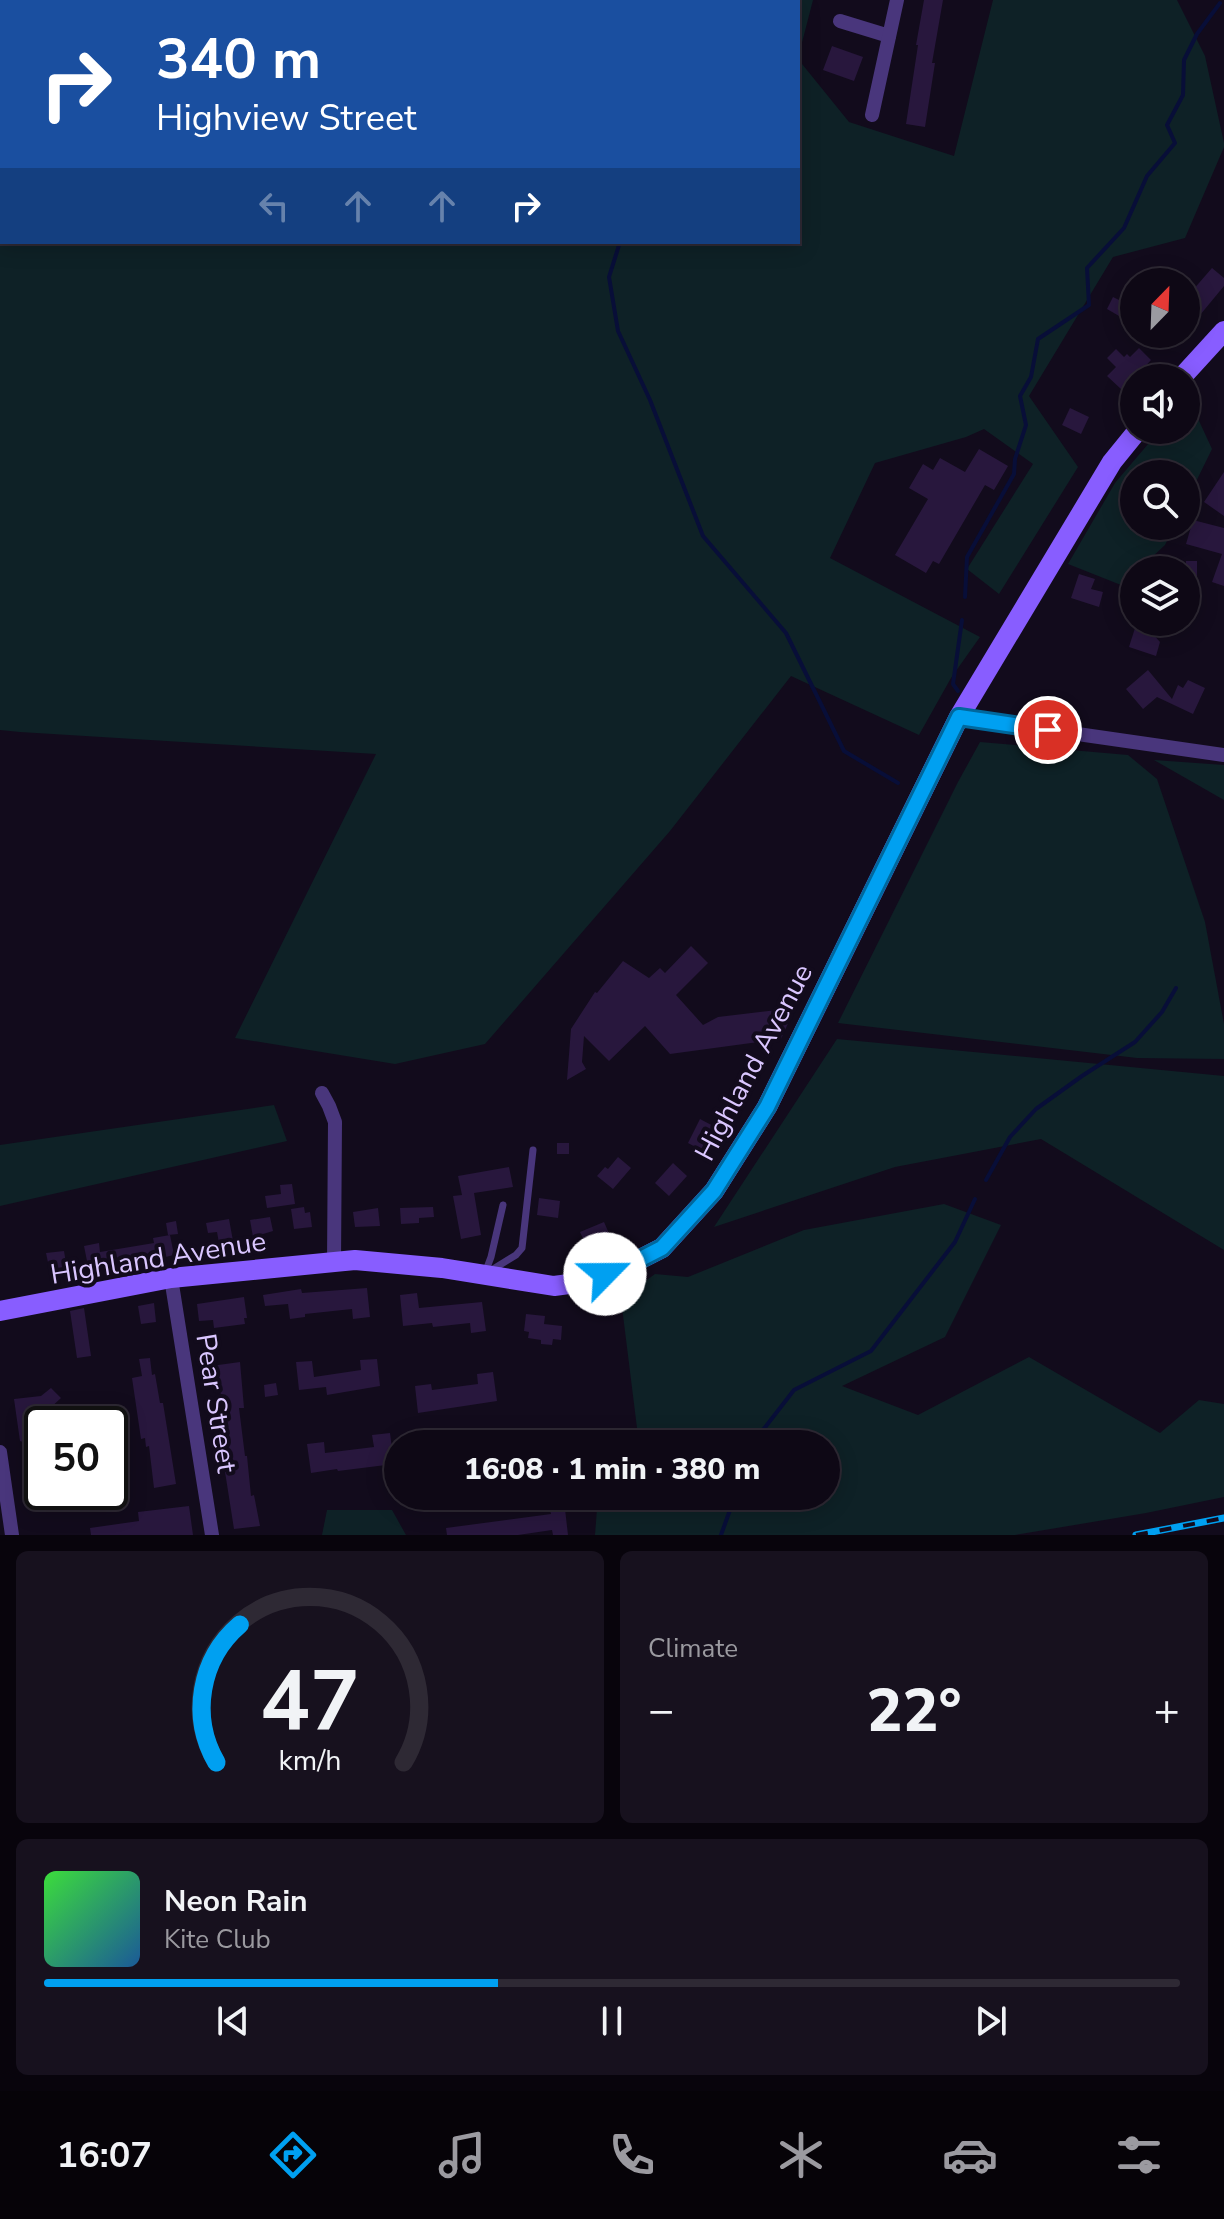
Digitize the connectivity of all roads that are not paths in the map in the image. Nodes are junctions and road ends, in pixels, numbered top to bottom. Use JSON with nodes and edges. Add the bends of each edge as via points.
{"nodes":[{"id":1,"x":897,"y":0,"type":"edge"},
{"id":2,"x":840,"y":21,"type":"dead end"},
{"id":3,"x":889,"y":36,"type":"junction"},
{"id":4,"x":872,"y":115,"type":"dead end"},
{"id":5,"x":1224,"y":331,"type":"edge"},
{"id":6,"x":1194,"y":364,"type":"edge"},
{"id":7,"x":1127,"y":444,"type":"edge"},
{"id":8,"x":959,"y":717,"type":"junction"},
{"id":9,"x":1224,"y":755,"type":"edge"},
{"id":10,"x":322,"y":1093,"type":"dead end"},
{"id":11,"x":533,"y":1150,"type":"dead end"},
{"id":12,"x":503,"y":1205,"type":"dead end"},
{"id":13,"x":334,"y":1262,"type":"junction"},
{"id":14,"x":484,"y":1275,"type":"junction"},
{"id":15,"x":171,"y":1278,"type":"junction"},
{"id":16,"x":0,"y":1311,"type":"edge"},
{"id":17,"x":0,"y":1452,"type":"edge"},
{"id":18,"x":12,"y":1535,"type":"edge"},
{"id":19,"x":212,"y":1535,"type":"edge"}],
"edges":[{"from":1,"to":3,"type":"street"},
{"from":2,"to":3,"type":"street"},
{"from":3,"to":4,"type":"street"},
{"from":5,"to":6,"type":"main road"},
{"from":7,"to":8,"type":"main road","name":"Highland Avenue"},
{"from":8,"to":9,"type":"street"},
{"from":8,"to":14,"type":"main road","name":"Highland Avenue","via":[[767,1107],[714,1191],[662,1248],[584,1282],[554,1286]]},
{"from":10,"to":13,"type":"street","via":[[335,1122]]},
{"from":11,"to":14,"type":"lane","via":[[522,1248]]},
{"from":12,"to":14,"type":"lane"},
{"from":13,"to":14,"type":"main road","name":"Highland Avenue"},
{"from":13,"to":15,"type":"main road","name":"Highland Avenue"},
{"from":15,"to":16,"type":"main road","name":"Highland Avenue"},
{"from":15,"to":19,"type":"street","name":"Pear Street"},
{"from":17,"to":18,"type":"street"}]}
